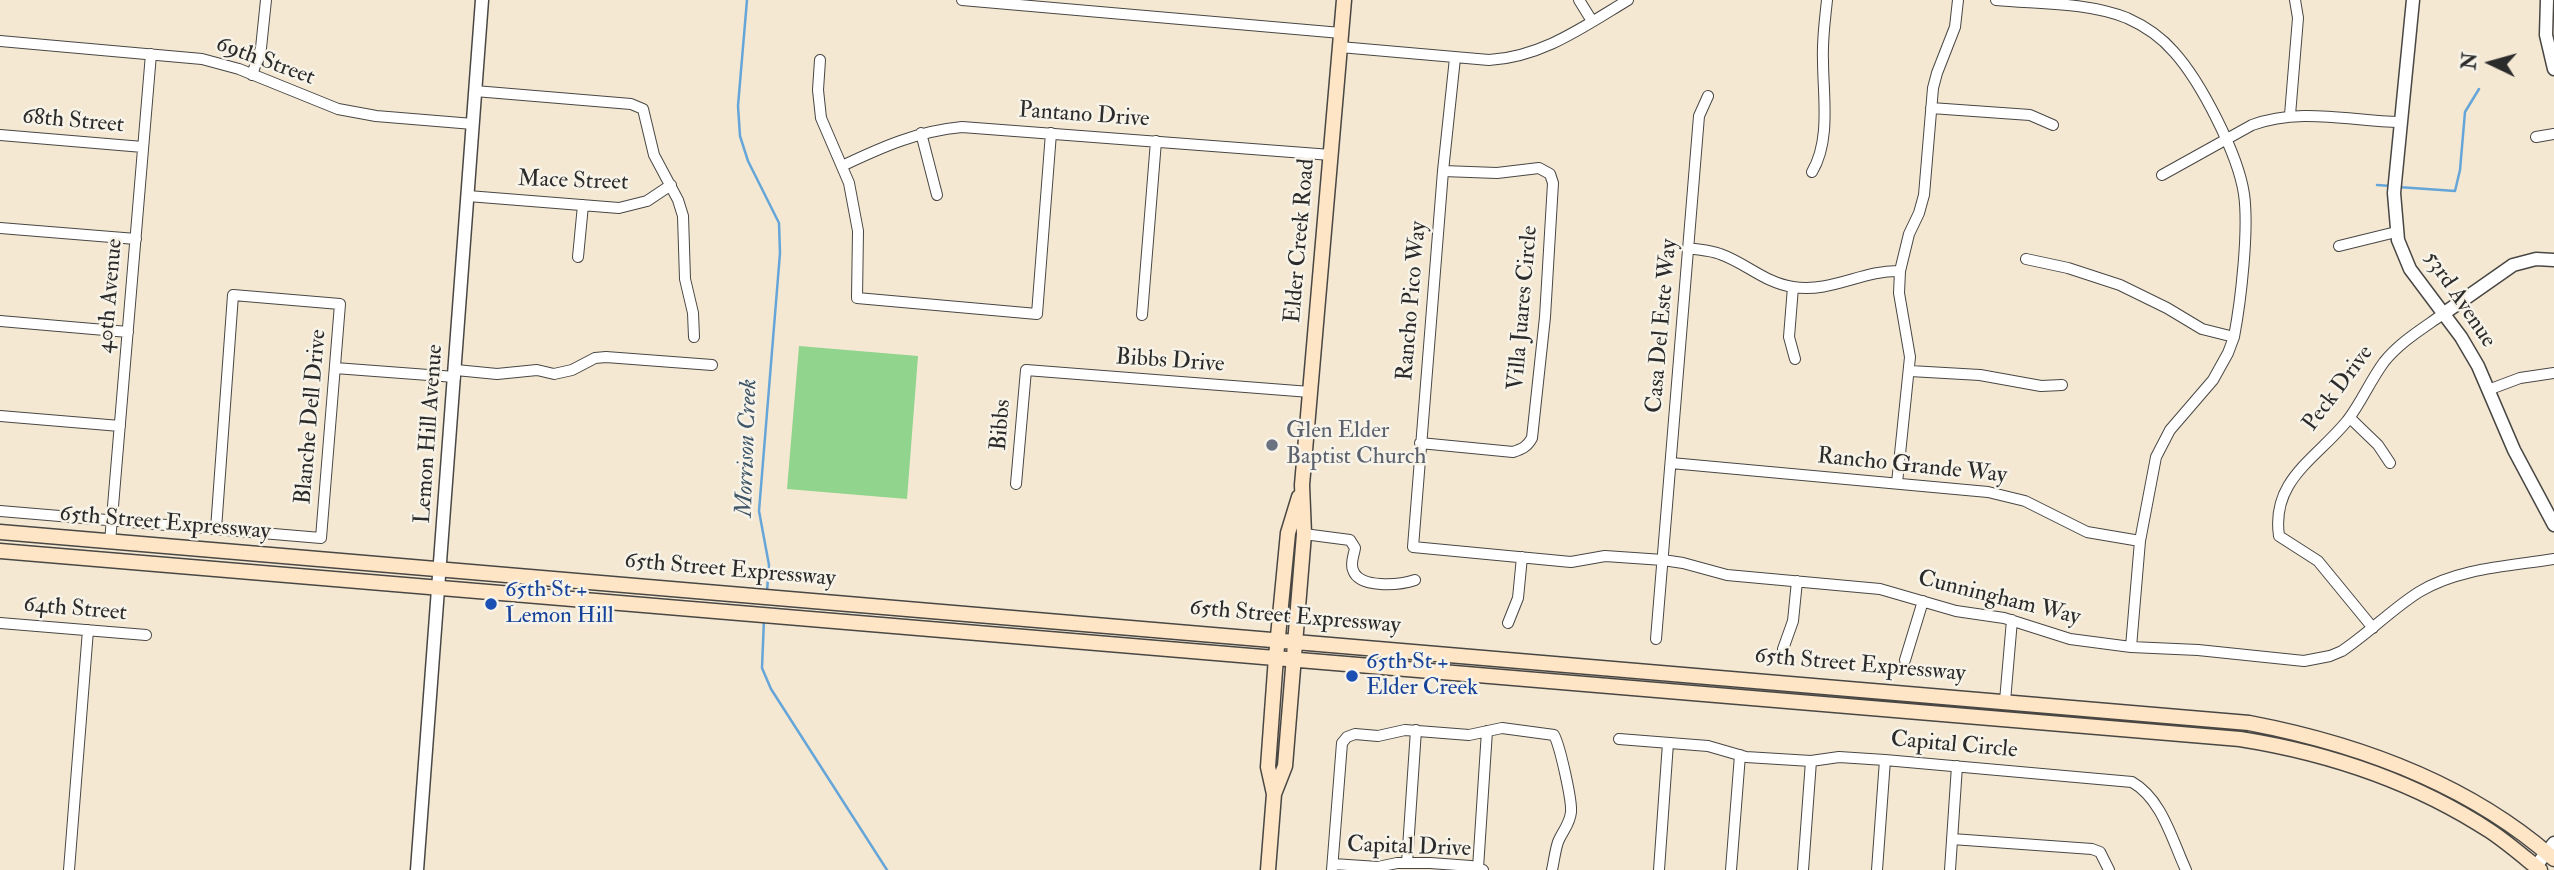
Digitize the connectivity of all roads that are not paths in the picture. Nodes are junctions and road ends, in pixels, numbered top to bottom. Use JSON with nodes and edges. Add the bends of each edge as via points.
{"nodes":[{"id":1,"x":266,"y":0,"type":"edge"},
{"id":2,"x":482,"y":0,"type":"edge"},
{"id":3,"x":962,"y":0,"type":"edge"},
{"id":4,"x":1344,"y":0,"type":"edge"},
{"id":5,"x":1579,"y":0,"type":"edge"},
{"id":6,"x":1628,"y":0,"type":"edge"},
{"id":7,"x":1827,"y":0,"type":"edge"},
{"id":8,"x":1958,"y":0,"type":"edge"},
{"id":9,"x":1996,"y":0,"type":"edge"},
{"id":10,"x":2295,"y":0,"type":"edge"},
{"id":11,"x":2413,"y":0,"type":"edge"},
{"id":12,"x":2547,"y":0,"type":"edge"},
{"id":13,"x":1592,"y":21,"type":"junction"},
{"id":14,"x":1341,"y":40,"type":"junction"},
{"id":15,"x":0,"y":41,"type":"edge"},
{"id":16,"x":151,"y":54,"type":"junction"},
{"id":17,"x":1455,"y":58,"type":"junction"},
{"id":18,"x":820,"y":60,"type":"dead end"},
{"id":19,"x":2554,"y":69,"type":"edge"},
{"id":20,"x":252,"y":75,"type":"junction"},
{"id":21,"x":475,"y":91,"type":"junction"},
{"id":22,"x":1708,"y":96,"type":"dead end"},
{"id":23,"x":1931,"y":108,"type":"junction"},
{"id":24,"x":2290,"y":115,"type":"junction"},
{"id":25,"x":2400,"y":122,"type":"junction"},
{"id":26,"x":473,"y":124,"type":"junction"},
{"id":27,"x":2053,"y":125,"type":"dead end"},
{"id":28,"x":921,"y":133,"type":"junction"},
{"id":29,"x":1051,"y":133,"type":"junction"},
{"id":30,"x":2554,"y":134,"type":"edge"},
{"id":31,"x":0,"y":135,"type":"edge"},
{"id":32,"x":2536,"y":137,"type":"dead end"},
{"id":33,"x":2227,"y":138,"type":"junction"},
{"id":34,"x":1156,"y":141,"type":"junction"},
{"id":35,"x":143,"y":147,"type":"junction"},
{"id":36,"x":1331,"y":155,"type":"junction"},
{"id":37,"x":842,"y":166,"type":"junction"},
{"id":38,"x":1443,"y":170,"type":"junction"},
{"id":39,"x":1812,"y":173,"type":"dead end"},
{"id":40,"x":2162,"y":175,"type":"dead end"},
{"id":41,"x":671,"y":185,"type":"junction"},
{"id":42,"x":937,"y":195,"type":"dead end"},
{"id":43,"x":468,"y":196,"type":"junction"},
{"id":44,"x":583,"y":205,"type":"junction"},
{"id":45,"x":0,"y":228,"type":"edge"},
{"id":46,"x":2396,"y":232,"type":"junction"},
{"id":47,"x":136,"y":239,"type":"junction"},
{"id":48,"x":2339,"y":246,"type":"dead end"},
{"id":49,"x":1688,"y":248,"type":"junction"},
{"id":50,"x":578,"y":257,"type":"dead end"},
{"id":51,"x":2026,"y":259,"type":"dead end"},
{"id":52,"x":2554,"y":260,"type":"edge"},
{"id":53,"x":1899,"y":271,"type":"junction"},
{"id":54,"x":1793,"y":287,"type":"junction"},
{"id":55,"x":2443,"y":314,"type":"junction"},
{"id":56,"x":1142,"y":315,"type":"dead end"},
{"id":57,"x":0,"y":321,"type":"edge"},
{"id":58,"x":128,"y":332,"type":"junction"},
{"id":59,"x":694,"y":337,"type":"dead end"},
{"id":60,"x":2234,"y":337,"type":"junction"},
{"id":61,"x":1795,"y":359,"type":"dead end"},
{"id":62,"x":712,"y":365,"type":"dead end"},
{"id":63,"x":335,"y":368,"type":"junction"},
{"id":64,"x":1026,"y":370,"type":"joint"},
{"id":65,"x":1910,"y":371,"type":"junction"},
{"id":66,"x":2554,"y":373,"type":"edge"},
{"id":67,"x":456,"y":374,"type":"junction"},
{"id":68,"x":2062,"y":385,"type":"dead end"},
{"id":69,"x":2488,"y":390,"type":"junction"},
{"id":70,"x":1310,"y":392,"type":"junction"},
{"id":71,"x":0,"y":416,"type":"edge"},
{"id":72,"x":2350,"y":418,"type":"junction"},
{"id":73,"x":120,"y":426,"type":"junction"},
{"id":74,"x":1420,"y":443,"type":"junction"},
{"id":75,"x":1671,"y":463,"type":"junction"},
{"id":76,"x":2390,"y":463,"type":"dead end"},
{"id":77,"x":1016,"y":484,"type":"dead end"},
{"id":78,"x":1897,"y":484,"type":"junction"},
{"id":79,"x":1302,"y":485,"type":"junction"},
{"id":80,"x":0,"y":511,"type":"edge"},
{"id":81,"x":112,"y":520,"type":"junction"},
{"id":82,"x":2554,"y":525,"type":"edge"},
{"id":83,"x":216,"y":529,"type":"junction"},
{"id":84,"x":0,"y":532,"type":"edge"},
{"id":85,"x":1304,"y":534,"type":"junction"},
{"id":86,"x":2140,"y":541,"type":"junction"},
{"id":87,"x":110,"y":542,"type":"junction"},
{"id":88,"x":1413,"y":547,"type":"joint"},
{"id":89,"x":0,"y":551,"type":"edge"},
{"id":90,"x":1522,"y":557,"type":"junction"},
{"id":91,"x":2554,"y":559,"type":"edge"},
{"id":92,"x":1663,"y":560,"type":"junction"},
{"id":93,"x":441,"y":570,"type":"junction"},
{"id":94,"x":1415,"y":580,"type":"dead end"},
{"id":95,"x":1797,"y":581,"type":"junction"},
{"id":96,"x":439,"y":588,"type":"junction"},
{"id":97,"x":1923,"y":601,"type":"junction"},
{"id":98,"x":2012,"y":620,"type":"junction"},
{"id":99,"x":0,"y":623,"type":"edge"},
{"id":100,"x":1508,"y":623,"type":"dead end"},
{"id":101,"x":2373,"y":628,"type":"junction"},
{"id":102,"x":88,"y":630,"type":"junction"},
{"id":103,"x":146,"y":635,"type":"dead end"},
{"id":104,"x":1278,"y":639,"type":"junction"},
{"id":105,"x":1656,"y":639,"type":"dead end"},
{"id":106,"x":1296,"y":640,"type":"junction"},
{"id":107,"x":2131,"y":647,"type":"junction"},
{"id":108,"x":1783,"y":649,"type":"dead end"},
{"id":109,"x":1276,"y":657,"type":"junction"},
{"id":110,"x":1295,"y":659,"type":"junction"},
{"id":111,"x":1905,"y":660,"type":"dead end"},
{"id":112,"x":2006,"y":701,"type":"junction"},
{"id":113,"x":1416,"y":730,"type":"junction"},
{"id":114,"x":1488,"y":731,"type":"junction"},
{"id":115,"x":1619,"y":739,"type":"dead end"},
{"id":116,"x":1668,"y":743,"type":"junction"},
{"id":117,"x":1740,"y":755,"type":"junction"},
{"id":118,"x":1885,"y":760,"type":"junction"},
{"id":119,"x":1811,"y":761,"type":"junction"},
{"id":120,"x":1957,"y":765,"type":"junction"},
{"id":121,"x":1274,"y":794,"type":"junction"},
{"id":122,"x":1952,"y":839,"type":"junction"},
{"id":123,"x":2551,"y":851,"type":"edge"},
{"id":124,"x":1407,"y":863,"type":"junction"},
{"id":125,"x":1333,"y":867,"type":"edge"},
{"id":126,"x":2538,"y":868,"type":"edge"},
{"id":127,"x":1481,"y":869,"type":"edge"},
{"id":128,"x":69,"y":870,"type":"edge"},
{"id":129,"x":417,"y":870,"type":"edge"},
{"id":130,"x":1268,"y":870,"type":"edge"},
{"id":131,"x":1552,"y":870,"type":"edge"},
{"id":132,"x":1659,"y":870,"type":"edge"},
{"id":133,"x":1731,"y":870,"type":"edge"},
{"id":134,"x":1803,"y":870,"type":"edge"},
{"id":135,"x":1877,"y":870,"type":"edge"},
{"id":136,"x":1950,"y":870,"type":"edge"},
{"id":137,"x":2109,"y":870,"type":"edge"},
{"id":138,"x":2186,"y":870,"type":"edge"}],
"edges":[{"from":1,"to":20,"type":"street","via":[[262,41]]},
{"from":2,"to":21,"type":"street","name":"Lemon Hill Avenue"},
{"from":3,"to":14,"type":"street"},
{"from":4,"to":14,"type":"main road","name":"Elder Creek Road"},
{"from":5,"to":13,"type":"street"},
{"from":6,"to":13,"type":"street"},
{"from":7,"to":39,"type":"street","via":[[1821,151]]},
{"from":8,"to":23,"type":"street","via":[[1955,27],[1937,73]]},
{"from":9,"to":33,"type":"street","via":[[2094,9],[2146,28],[2185,64]]},
{"from":10,"to":24,"type":"street","via":[[2298,18]]},
{"from":11,"to":25,"type":"street","name":"53rd Avenue"},
{"from":12,"to":19,"type":"street","via":[[2546,34]]},
{"from":13,"to":17,"type":"street","via":[[1524,56]]},
{"from":14,"to":17,"type":"street"},
{"from":14,"to":36,"type":"main road","name":"Elder Creek Road"},
{"from":15,"to":16,"type":"street","name":"69th Street"},
{"from":16,"to":20,"type":"street","name":"69th Street","via":[[222,63]]},
{"from":16,"to":35,"type":"street","name":"40th Avenue"},
{"from":17,"to":38,"type":"street","name":"Rancho Pico Way"},
{"from":18,"to":37,"type":"street","via":[[821,118]]},
{"from":20,"to":26,"type":"street","name":"69th Street","via":[[359,114]]},
{"from":21,"to":26,"type":"street","name":"Lemon Hill Avenue"},
{"from":21,"to":41,"type":"street","via":[[643,108],[654,155]]},
{"from":22,"to":49,"type":"street","name":"Casa Del Este Way","via":[[1699,116]]},
{"from":23,"to":27,"type":"street","via":[[2031,115]]},
{"from":23,"to":53,"type":"street","via":[[1924,195]]},
{"from":24,"to":25,"type":"street"},
{"from":24,"to":33,"type":"street","via":[[2252,125]]},
{"from":25,"to":46,"type":"street","name":"53rd Avenue"},
{"from":26,"to":43,"type":"street","name":"Lemon Hill Avenue"},
{"from":28,"to":29,"type":"street","name":"Pantano Drive","via":[[962,127]]},
{"from":28,"to":37,"type":"street","name":"Pantano Drive"},
{"from":28,"to":42,"type":"street"},
{"from":29,"to":34,"type":"street","name":"Pantano Drive"},
{"from":29,"to":37,"type":"street","via":[[1037,314],[857,298],[858,231]]},
{"from":30,"to":32,"type":"street"},
{"from":31,"to":35,"type":"street","name":"68th Street"},
{"from":33,"to":40,"type":"street"},
{"from":33,"to":60,"type":"street","via":[[2241,177],[2245,207]]},
{"from":34,"to":36,"type":"street","name":"Pantano Drive"},
{"from":34,"to":56,"type":"street"},
{"from":35,"to":47,"type":"street","name":"40th Avenue"},
{"from":36,"to":70,"type":"main road","name":"Elder Creek Road"},
{"from":38,"to":74,"type":"street","name":"Rancho Pico Way"},
{"from":38,"to":74,"type":"street","name":"Villa Juares Circle","via":[[1497,173],[1539,168],[1550,174],[1545,317],[1528,444],[1513,452]]},
{"from":41,"to":44,"type":"street","name":"Mace Street","via":[[634,206]]},
{"from":41,"to":59,"type":"street","via":[[685,227],[685,279]]},
{"from":43,"to":44,"type":"street","name":"Mace Street"},
{"from":43,"to":67,"type":"street","name":"Lemon Hill Avenue"},
{"from":44,"to":50,"type":"street"},
{"from":45,"to":47,"type":"street"},
{"from":46,"to":48,"type":"street"},
{"from":46,"to":55,"type":"street","name":"53rd Avenue","via":[[2410,269]]},
{"from":47,"to":58,"type":"street","name":"40th Avenue"},
{"from":49,"to":54,"type":"street","via":[[1722,254],[1764,278]]},
{"from":49,"to":75,"type":"street","name":"Casa Del Este Way"},
{"from":51,"to":60,"type":"street","via":[[2107,280],[2202,329]]},
{"from":52,"to":55,"type":"street","name":"Peck Drive","via":[[2513,265]]},
{"from":53,"to":54,"type":"street","via":[[1877,272],[1825,288]]},
{"from":53,"to":65,"type":"street"},
{"from":54,"to":61,"type":"street","via":[[1789,337]]},
{"from":55,"to":69,"type":"street","name":"53rd Avenue","via":[[2467,346]]},
{"from":55,"to":72,"type":"street","name":"Peck Drive","via":[[2390,355]]},
{"from":57,"to":58,"type":"street"},
{"from":58,"to":73,"type":"street","name":"40th Avenue"},
{"from":60,"to":86,"type":"street","via":[[2213,380],[2162,443]]},
{"from":62,"to":67,"type":"street","via":[[606,357],[554,374],[537,370]]},
{"from":63,"to":67,"type":"street"},
{"from":63,"to":83,"type":"street","name":"Blanche Dell Drive","via":[[321,538]]},
{"from":63,"to":83,"type":"street","name":"Blanche Dell Drive","via":[[340,304],[233,295]]},
{"from":64,"to":70,"type":"street","name":"Bibbs Drive"},
{"from":64,"to":77,"type":"street","name":"Bibbs"},
{"from":65,"to":68,"type":"street"},
{"from":65,"to":78,"type":"street"},
{"from":66,"to":69,"type":"street"},
{"from":67,"to":93,"type":"street","name":"Lemon Hill Avenue"},
{"from":69,"to":82,"type":"street","name":"53rd Avenue"},
{"from":70,"to":79,"type":"main road","name":"Elder Creek Road"},
{"from":71,"to":73,"type":"street"},
{"from":72,"to":76,"type":"street"},
{"from":72,"to":101,"type":"street","name":"Peck Drive","via":[[2299,468],[2282,498],[2276,521],[2278,536],[2318,561]]},
{"from":73,"to":81,"type":"street","name":"40th Avenue"},
{"from":74,"to":88,"type":"street","name":"Rancho Pico Way"},
{"from":75,"to":78,"type":"street","name":"Rancho Grande Way"},
{"from":75,"to":92,"type":"street","name":"Casa Del Este Way"},
{"from":78,"to":86,"type":"street","name":"Rancho Grande Way","via":[[2010,496],[2087,532]]},
{"from":79,"to":85,"type":"main road","name":"Elder Creek Road"},
{"from":79,"to":104,"type":"main road","name":"Elder Creek Road","via":[[1288,533]]},
{"from":80,"to":81,"type":"street"},
{"from":81,"to":83,"type":"street"},
{"from":81,"to":87,"type":"street","name":"40th Avenue"},
{"from":84,"to":87,"type":"main road","name":"65th Street Expressway"},
{"from":85,"to":94,"type":"street","via":[[1350,540],[1355,548],[1354,574],[1364,582],[1402,585]]},
{"from":85,"to":106,"type":"main road","name":"Elder Creek Road"},
{"from":86,"to":107,"type":"street"},
{"from":87,"to":93,"type":"main road","name":"65th Street Expressway"},
{"from":88,"to":90,"type":"street","name":"Cunningham Way"},
{"from":89,"to":96,"type":"main road","name":"65th Street Expressway"},
{"from":90,"to":92,"type":"street","name":"Cunningham Way","via":[[1571,562],[1605,556]]},
{"from":90,"to":100,"type":"street","via":[[1518,598]]},
{"from":91,"to":101,"type":"street","name":"Cunningham Way","via":[[2441,582]]},
{"from":92,"to":95,"type":"street","name":"Cunningham Way","via":[[1727,575]]},
{"from":92,"to":105,"type":"street","name":"Casa Del Este Way"},
{"from":93,"to":96,"type":"street","name":"Lemon Hill Avenue"},
{"from":93,"to":104,"type":"main road","name":"65th Street Expressway"},
{"from":95,"to":97,"type":"street","name":"Cunningham Way","via":[[1880,589]]},
{"from":95,"to":108,"type":"street","via":[[1793,621]]},
{"from":96,"to":109,"type":"main road","name":"65th Street Expressway"},
{"from":96,"to":129,"type":"street","name":"Lemon Hill Avenue"},
{"from":97,"to":98,"type":"street","name":"Cunningham Way"},
{"from":97,"to":111,"type":"street"},
{"from":98,"to":107,"type":"street","name":"Cunningham Way","via":[[2070,639]]},
{"from":98,"to":112,"type":"street"},
{"from":99,"to":102,"type":"street","name":"64th Street"},
{"from":101,"to":107,"type":"street","name":"Cunningham Way","via":[[2342,651],[2304,661]]},
{"from":102,"to":103,"type":"street","name":"64th Street"},
{"from":102,"to":128,"type":"street"},
{"from":104,"to":106,"type":"main road","name":"65th Street Expressway"},
{"from":104,"to":109,"type":"main road","name":"Elder Creek Road"},
{"from":106,"to":110,"type":"main road","name":"Elder Creek Road"},
{"from":106,"to":112,"type":"main road","name":"65th Street Expressway"},
{"from":109,"to":110,"type":"main road","name":"65th Street Expressway"},
{"from":109,"to":121,"type":"main road","name":"Elder Creek Road","via":[[1268,767]]},
{"from":110,"to":121,"type":"main road","name":"Elder Creek Road","via":[[1285,766]]},
{"from":110,"to":126,"type":"main road","name":"65th Street Expressway","via":[[2272,744],[2396,782],[2476,822]]},
{"from":112,"to":123,"type":"main road","name":"65th Street Expressway","via":[[2249,723],[2332,741],[2444,786]]},
{"from":113,"to":114,"type":"street","via":[[1469,735]]},
{"from":113,"to":124,"type":"street"},
{"from":113,"to":125,"type":"street","via":[[1378,736],[1355,734],[1342,743]]},
{"from":114,"to":127,"type":"street"},
{"from":114,"to":131,"type":"street","via":[[1502,728],[1554,735],[1561,749],[1571,811]]},
{"from":115,"to":116,"type":"street","name":"Capital Circle"},
{"from":116,"to":117,"type":"street","name":"Capital Circle","via":[[1708,746]]},
{"from":116,"to":132,"type":"street"},
{"from":117,"to":119,"type":"street","name":"Capital Circle"},
{"from":117,"to":133,"type":"street"},
{"from":118,"to":119,"type":"street","name":"Capital Circle","via":[[1839,757]]},
{"from":118,"to":120,"type":"street","name":"Capital Circle"},
{"from":118,"to":135,"type":"street"},
{"from":119,"to":134,"type":"street"},
{"from":120,"to":122,"type":"street"},
{"from":120,"to":138,"type":"street","name":"Capital Circle","via":[[2132,782],[2155,801]]},
{"from":121,"to":130,"type":"main road","name":"Elder Creek Road"},
{"from":122,"to":136,"type":"street"},
{"from":122,"to":137,"type":"street","via":[[2092,849],[2100,852]]},
{"from":123,"to":126,"type":"street"},
{"from":124,"to":125,"type":"street","name":"Capital Drive"},
{"from":124,"to":127,"type":"street","name":"Capital Drive"}]}
